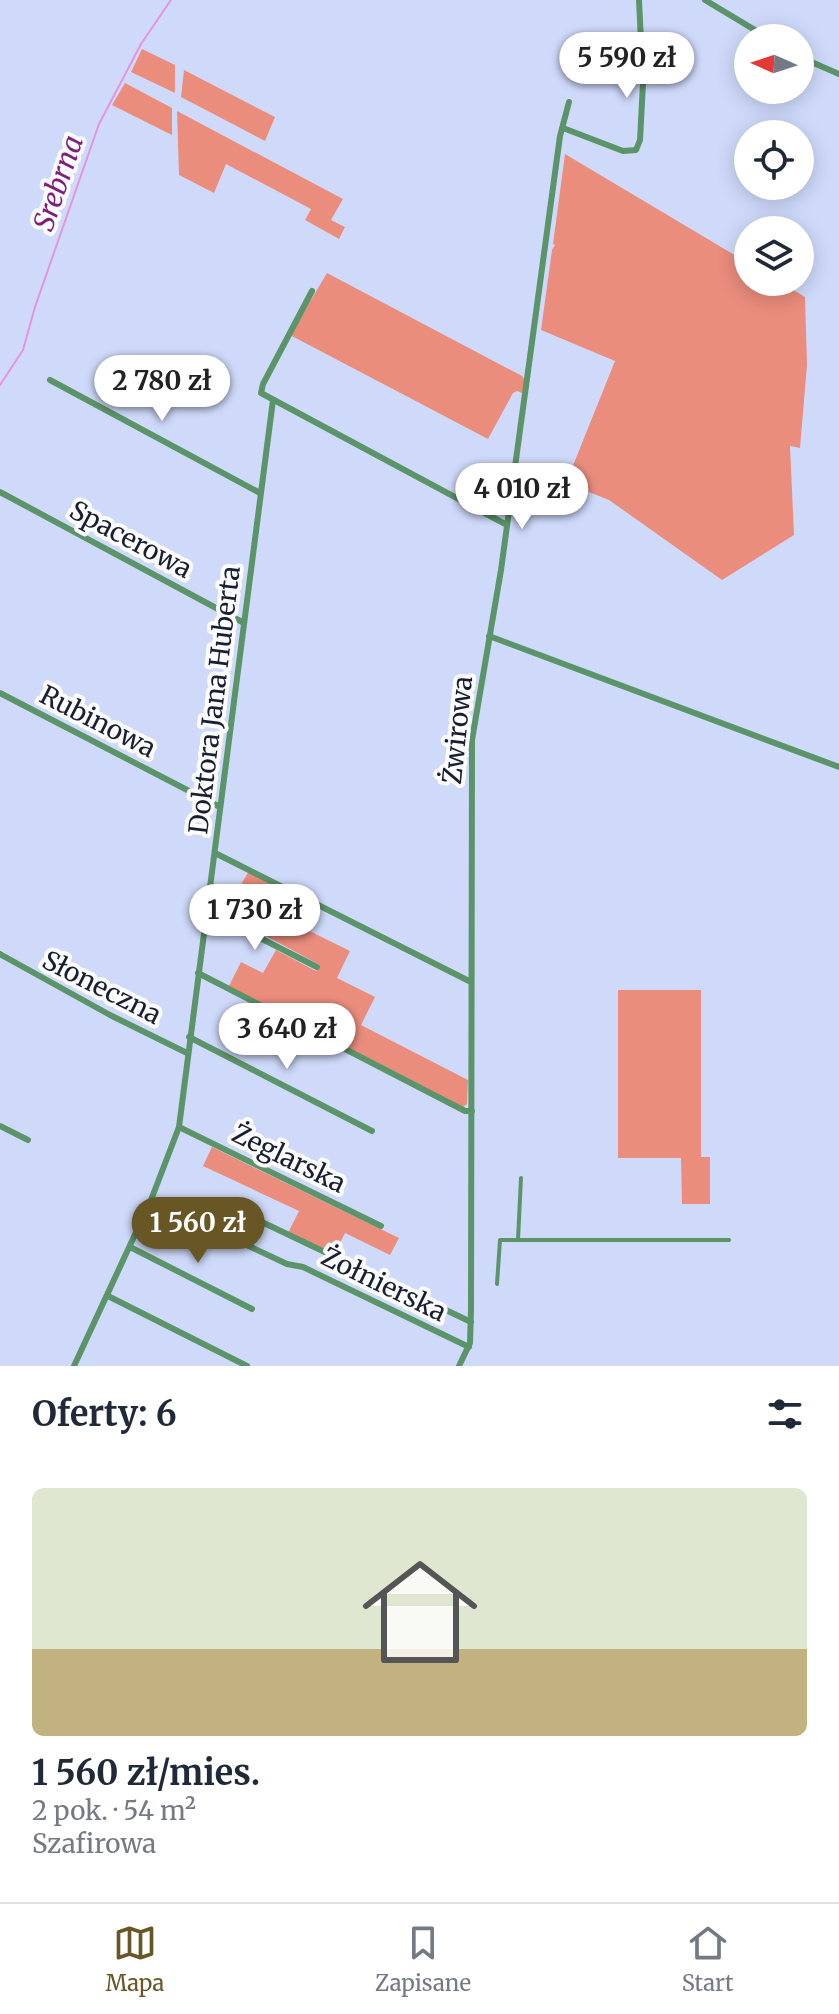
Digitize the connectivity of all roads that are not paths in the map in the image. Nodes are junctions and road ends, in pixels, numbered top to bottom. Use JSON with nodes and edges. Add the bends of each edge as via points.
{"nodes":[{"id":1,"x":639,"y":0,"type":"edge"},
{"id":2,"x":705,"y":0,"type":"edge"},
{"id":3,"x":745,"y":24,"type":"edge"},
{"id":4,"x":814,"y":63,"type":"edge"},
{"id":5,"x":839,"y":74,"type":"edge"},
{"id":6,"x":569,"y":102,"type":"dead end"},
{"id":7,"x":563,"y":128,"type":"junction"},
{"id":8,"x":312,"y":291,"type":"dead end"},
{"id":9,"x":50,"y":380,"type":"dead end"},
{"id":10,"x":273,"y":400,"type":"junction"},
{"id":11,"x":0,"y":492,"type":"edge"},
{"id":12,"x":260,"y":493,"type":"junction"},
{"id":13,"x":507,"y":525,"type":"junction"},
{"id":14,"x":244,"y":623,"type":"junction"},
{"id":15,"x":489,"y":636,"type":"junction"},
{"id":16,"x":0,"y":693,"type":"edge"},
{"id":17,"x":839,"y":767,"type":"edge"},
{"id":18,"x":220,"y":807,"type":"junction"},
{"id":19,"x":215,"y":853,"type":"junction"},
{"id":20,"x":207,"y":911,"type":"junction"},
{"id":21,"x":0,"y":954,"type":"edge"},
{"id":22,"x":317,"y":967,"type":"dead end"},
{"id":23,"x":198,"y":973,"type":"junction"},
{"id":24,"x":471,"y":982,"type":"junction"},
{"id":25,"x":189,"y":1037,"type":"junction"},
{"id":26,"x":187,"y":1053,"type":"junction"},
{"id":27,"x":472,"y":1111,"type":"junction"},
{"id":28,"x":0,"y":1126,"type":"edge"},
{"id":29,"x":179,"y":1127,"type":"junction"},
{"id":30,"x":372,"y":1131,"type":"dead end"},
{"id":31,"x":28,"y":1140,"type":"dead end"},
{"id":32,"x":521,"y":1178,"type":"dead end"},
{"id":33,"x":151,"y":1200,"type":"junction"},
{"id":34,"x":264,"y":1223,"type":"dead end"},
{"id":35,"x":381,"y":1226,"type":"dead end"},
{"id":36,"x":518,"y":1240,"type":"junction"},
{"id":37,"x":729,"y":1240,"type":"dead end"},
{"id":38,"x":130,"y":1247,"type":"junction"},
{"id":39,"x":497,"y":1284,"type":"dead end"},
{"id":40,"x":108,"y":1296,"type":"junction"},
{"id":41,"x":252,"y":1309,"type":"dead end"},
{"id":42,"x":471,"y":1322,"type":"junction"},
{"id":43,"x":469,"y":1347,"type":"junction"},
{"id":44,"x":74,"y":1366,"type":"edge"},
{"id":45,"x":247,"y":1366,"type":"edge"},
{"id":46,"x":459,"y":1366,"type":"edge"}],
"edges":[{"from":1,"to":7,"type":"street","via":[[643,83],[636,150],[623,151]]},
{"from":2,"to":3,"type":"street"},
{"from":4,"to":5,"type":"street"},
{"from":6,"to":7,"type":"street","name":"Żwirowa"},
{"from":7,"to":13,"type":"street","name":"Żwirowa"},
{"from":8,"to":10,"type":"street","name":"Doktora Jana Huberta","via":[[263,384],[261,393]]},
{"from":9,"to":12,"type":"street"},
{"from":10,"to":12,"type":"street","name":"Doktora Jana Huberta"},
{"from":10,"to":13,"type":"street"},
{"from":11,"to":14,"type":"street","name":"Spacerowa"},
{"from":12,"to":14,"type":"street","name":"Doktora Jana Huberta"},
{"from":13,"to":15,"type":"street","name":"Żwirowa"},
{"from":14,"to":18,"type":"street","name":"Doktora Jana Huberta"},
{"from":15,"to":17,"type":"street"},
{"from":15,"to":24,"type":"street","name":"Żwirowa","via":[[472,740]]},
{"from":16,"to":18,"type":"street","name":"Rubinowa"},
{"from":18,"to":19,"type":"street","name":"Doktora Jana Huberta"},
{"from":19,"to":20,"type":"street","name":"Doktora Jana Huberta"},
{"from":19,"to":24,"type":"street"},
{"from":20,"to":22,"type":"street"},
{"from":20,"to":23,"type":"street","name":"Doktora Jana Huberta"},
{"from":21,"to":26,"type":"street","name":"Słoneczna"},
{"from":23,"to":25,"type":"street","name":"Doktora Jana Huberta"},
{"from":23,"to":27,"type":"street"},
{"from":24,"to":27,"type":"street","name":"Żwirowa"},
{"from":25,"to":26,"type":"street","name":"Doktora Jana Huberta"},
{"from":25,"to":30,"type":"street"},
{"from":26,"to":29,"type":"street","name":"Doktora Jana Huberta"},
{"from":27,"to":42,"type":"street","name":"Żwirowa"},
{"from":28,"to":31,"type":"street"},
{"from":29,"to":33,"type":"street","name":"Doktora Jana Huberta"},
{"from":29,"to":35,"type":"street","name":"Żeglarska"},
{"from":32,"to":36,"type":"street"},
{"from":33,"to":38,"type":"street","name":"Doktora Jana Huberta"},
{"from":33,"to":43,"type":"street","name":"Żołnierska"},
{"from":34,"to":42,"type":"street"},
{"from":36,"to":37,"type":"street"},
{"from":36,"to":39,"type":"street","via":[[500,1240]]},
{"from":38,"to":40,"type":"street","name":"Doktora Jana Huberta"},
{"from":38,"to":41,"type":"street"},
{"from":40,"to":44,"type":"street","name":"Doktora Jana Huberta"},
{"from":40,"to":45,"type":"street"},
{"from":42,"to":43,"type":"street","name":"Żwirowa"},
{"from":43,"to":46,"type":"street","name":"Żwirowa"}]}
